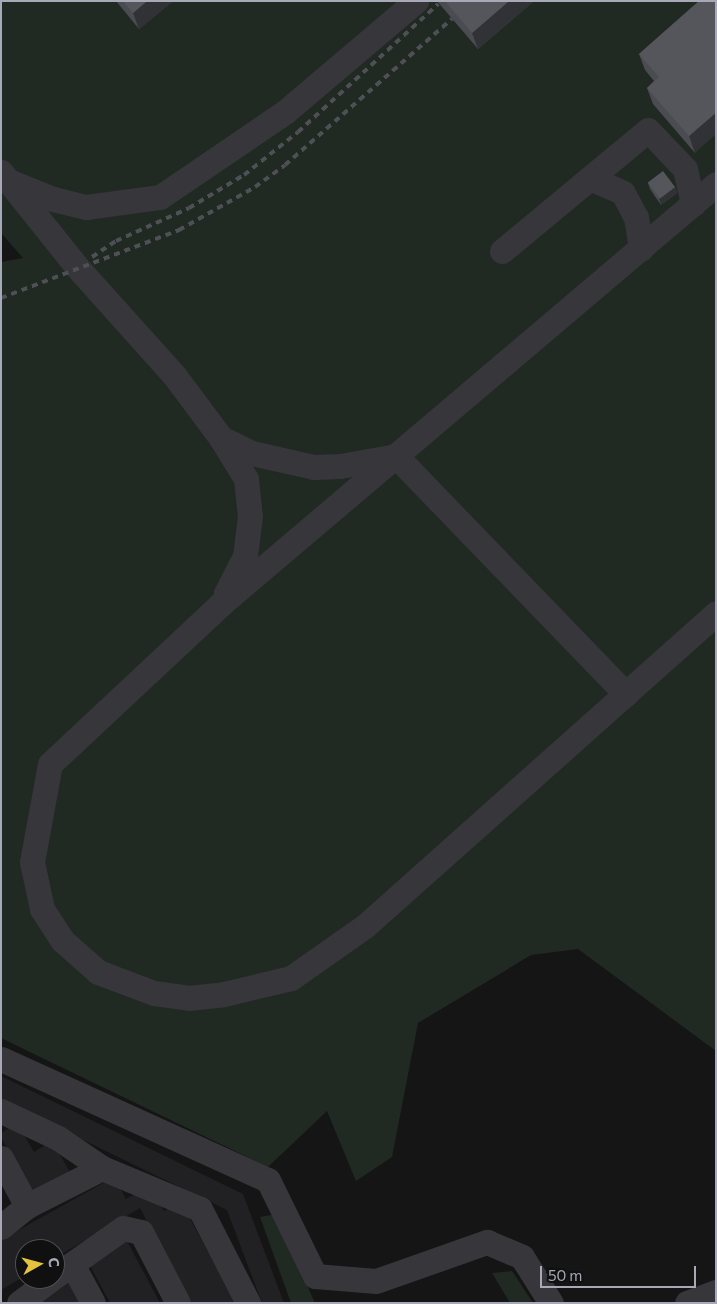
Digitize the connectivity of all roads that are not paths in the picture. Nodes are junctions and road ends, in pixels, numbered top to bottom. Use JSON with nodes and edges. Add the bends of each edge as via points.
{"nodes":[{"id":1,"x":416,"y":1,"type":"edge"},
{"id":2,"x":5,"y":176,"type":"edge"},
{"id":3,"x":590,"y":178,"type":"junction"},
{"id":4,"x":716,"y":184,"type":"edge"},
{"id":5,"x":693,"y":204,"type":"junction"},
{"id":6,"x":641,"y":249,"type":"junction"},
{"id":7,"x":502,"y":251,"type":"dead end"},
{"id":8,"x":221,"y":438,"type":"junction"},
{"id":9,"x":396,"y":456,"type":"junction"},
{"id":10,"x":221,"y":604,"type":"junction"},
{"id":11,"x":716,"y":613,"type":"edge"},
{"id":12,"x":626,"y":694,"type":"junction"},
{"id":13,"x":1,"y":1059,"type":"edge"},
{"id":14,"x":1,"y":1111,"type":"edge"},
{"id":15,"x":1,"y":1158,"type":"edge"},
{"id":16,"x":102,"y":1168,"type":"junction"},
{"id":17,"x":27,"y":1206,"type":"junction"},
{"id":18,"x":1,"y":1227,"type":"edge"},
{"id":19,"x":65,"y":1269,"type":"edge"},
{"id":20,"x":65,"y":1271,"type":"edge"},
{"id":21,"x":38,"y":1289,"type":"edge"},
{"id":22,"x":716,"y":1292,"type":"edge"},
{"id":23,"x":19,"y":1303,"type":"edge"},
{"id":24,"x":93,"y":1303,"type":"edge"},
{"id":25,"x":178,"y":1303,"type":"edge"},
{"id":26,"x":248,"y":1303,"type":"edge"},
{"id":27,"x":551,"y":1303,"type":"edge"},
{"id":28,"x":687,"y":1303,"type":"edge"}],
"edges":[{"from":1,"to":2,"type":"lane","via":[[286,112],[160,197],[86,207],[53,200]]},
{"from":2,"to":8,"type":"lane","via":[[77,267],[174,375]]},
{"from":3,"to":5,"type":"lane","via":[[648,130],[684,169]]},
{"from":3,"to":6,"type":"lane","via":[[624,194],[636,218]]},
{"from":3,"to":7,"type":"lane"},
{"from":4,"to":5,"type":"lane"},
{"from":5,"to":6,"type":"lane"},
{"from":6,"to":9,"type":"lane"},
{"from":8,"to":9,"type":"lane","via":[[252,453],[314,467]]},
{"from":8,"to":10,"type":"lane","via":[[246,479],[250,516],[245,556]]},
{"from":9,"to":10,"type":"lane"},
{"from":9,"to":12,"type":"lane"},
{"from":10,"to":12,"type":"lane","via":[[50,764],[40,812],[32,862],[42,909],[63,941],[98,972],[154,993],[188,998],[224,994],[291,978],[365,926]]},
{"from":11,"to":12,"type":"lane"},
{"from":13,"to":27,"type":"lane","via":[[268,1180],[315,1276],[376,1281],[488,1242],[522,1257]]},
{"from":14,"to":16,"type":"lane","via":[[58,1138]]},
{"from":15,"to":17,"type":"lane"},
{"from":16,"to":17,"type":"lane"},
{"from":16,"to":26,"type":"lane","via":[[200,1209]]},
{"from":17,"to":18,"type":"lane"},
{"from":19,"to":25,"type":"lane","via":[[123,1228],[141,1232]]},
{"from":20,"to":24,"type":"lane"},
{"from":21,"to":23,"type":"lane"},
{"from":22,"to":28,"type":"lane"}]}
